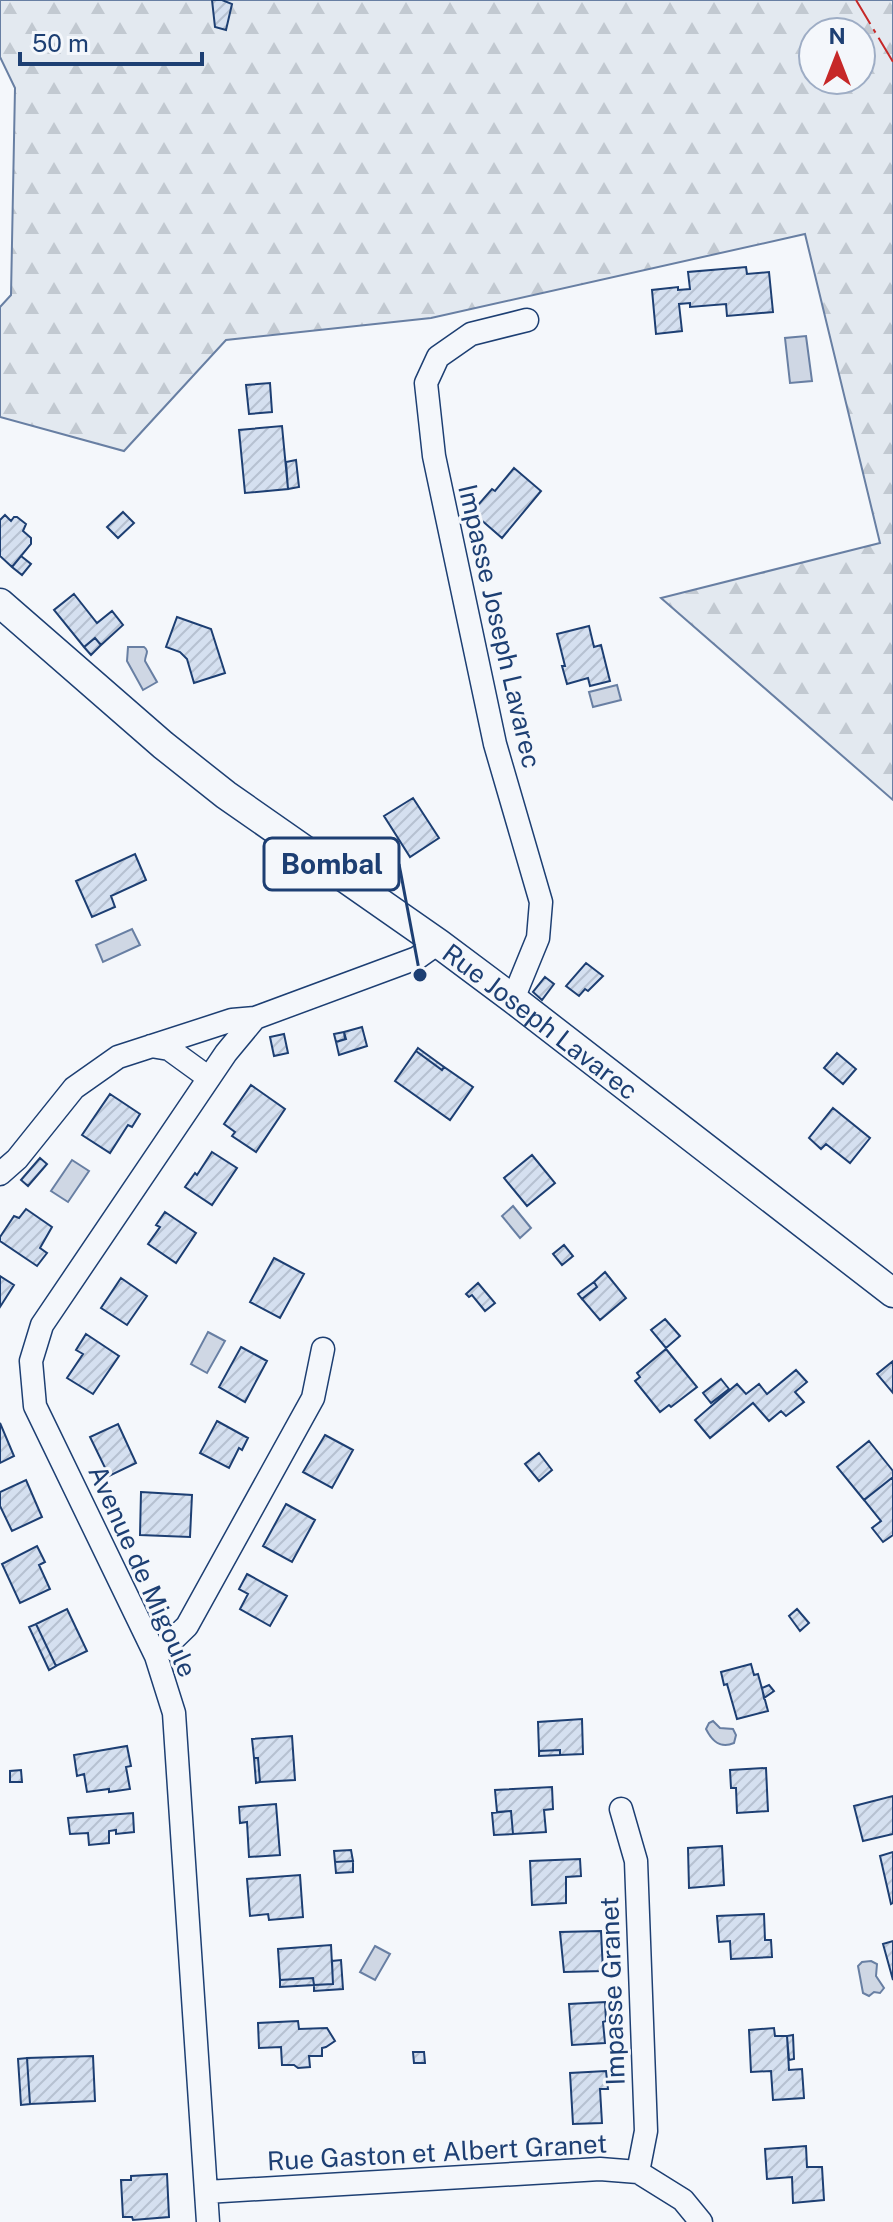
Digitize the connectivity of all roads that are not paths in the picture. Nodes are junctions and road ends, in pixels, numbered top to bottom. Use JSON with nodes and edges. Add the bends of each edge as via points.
{"nodes":[{"id":1,"x":527,"y":320,"type":"dead end"},
{"id":2,"x":0,"y":603,"type":"edge"},
{"id":3,"x":438,"y":943,"type":"junction"},
{"id":4,"x":513,"y":999,"type":"junction"},
{"id":5,"x":255,"y":1018,"type":"junction"},
{"id":6,"x":151,"y":1046,"type":"junction"},
{"id":7,"x":209,"y":1078,"type":"junction"},
{"id":8,"x":0,"y":1174,"type":"edge"},
{"id":9,"x":893,"y":1293,"type":"edge"},
{"id":10,"x":323,"y":1349,"type":"dead end"},
{"id":11,"x":156,"y":1656,"type":"junction"},
{"id":12,"x":621,"y":1809,"type":"dead end"},
{"id":13,"x":638,"y":2172,"type":"junction"},
{"id":14,"x":206,"y":2192,"type":"junction"},
{"id":15,"x":208,"y":2222,"type":"edge"},
{"id":16,"x":701,"y":2222,"type":"edge"}],
"edges":[{"from":1,"to":4,"type":"street","name":"Impasse Joseph Lavarec","via":[[471,334],[438,357],[426,383],[434,456],[495,744],[541,902],[538,938]]},
{"from":2,"to":3,"type":"street","name":"Rue Joseph Lavarec","via":[[226,795]]},
{"from":3,"to":4,"type":"street","name":"Rue Joseph Lavarec"},
{"from":3,"to":5,"type":"street","via":[[417,958]]},
{"from":4,"to":9,"type":"street","name":"Rue Joseph Lavarec"},
{"from":5,"to":6,"type":"street","via":[[232,1020]]},
{"from":5,"to":7,"type":"street","name":"Avenue de Migoule"},
{"from":6,"to":7,"type":"street","via":[[169,1049]]},
{"from":6,"to":8,"type":"street","via":[[118,1057],[74,1088]]},
{"from":7,"to":11,"type":"street","name":"Avenue de Migoule","via":[[42,1325],[31,1361],[35,1406]]},
{"from":10,"to":11,"type":"street","via":[[313,1398],[187,1626]]},
{"from":11,"to":14,"type":"street","name":"Avenue de Migoule","via":[[174,1713]]},
{"from":12,"to":13,"type":"street","name":"Impasse Granet","via":[[636,1861],[646,2131]]},
{"from":13,"to":14,"type":"street","name":"Rue Gaston et Albert Granet","via":[[600,2169]]},
{"from":13,"to":16,"type":"street","name":"Rue Gaston et Albert Granet","via":[[683,2200]]},
{"from":14,"to":15,"type":"street","name":"Avenue de Migoule"}]}
